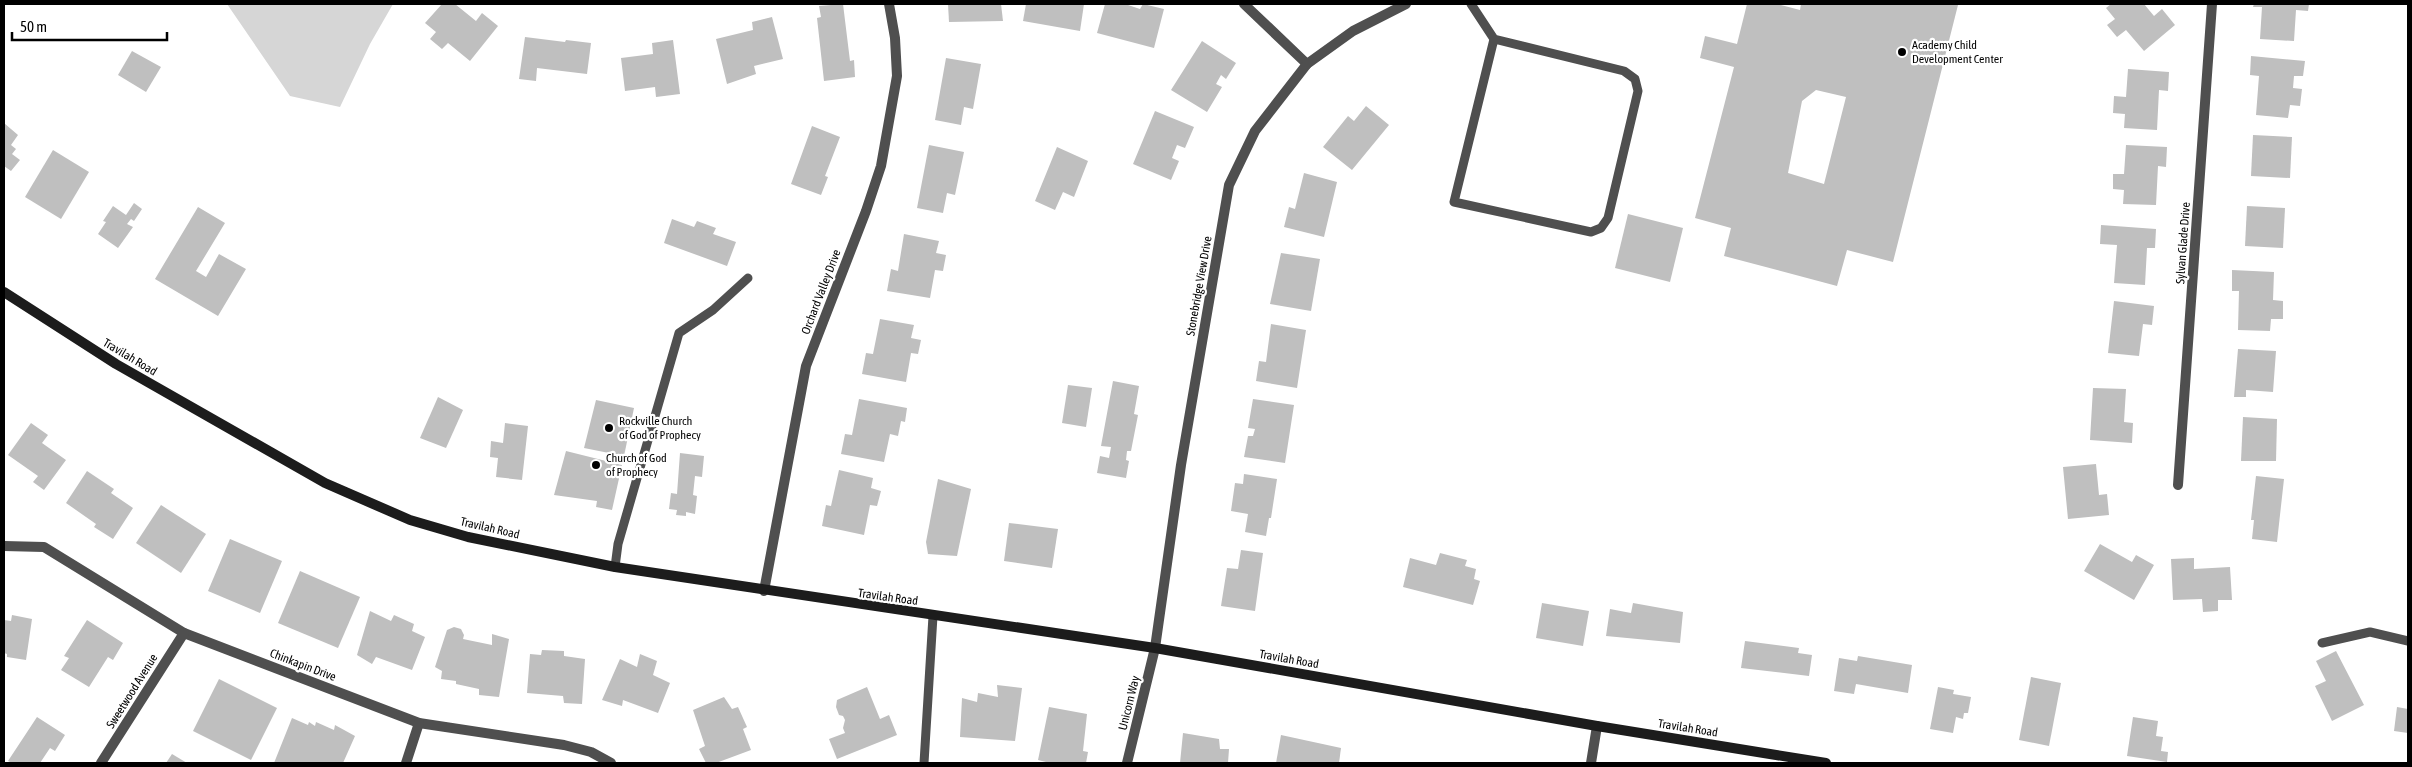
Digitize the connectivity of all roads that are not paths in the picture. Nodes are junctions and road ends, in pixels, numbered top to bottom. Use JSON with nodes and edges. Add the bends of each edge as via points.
{"nodes":[{"id":1,"x":889,"y":4,"type":"edge"},
{"id":2,"x":1244,"y":4,"type":"edge"},
{"id":3,"x":1406,"y":4,"type":"edge"},
{"id":4,"x":1470,"y":4,"type":"edge"},
{"id":5,"x":2212,"y":4,"type":"edge"},
{"id":6,"x":1494,"y":39,"type":"junction"},
{"id":7,"x":1307,"y":64,"type":"junction"},
{"id":8,"x":748,"y":278,"type":"dead end"},
{"id":9,"x":4,"y":292,"type":"edge"},
{"id":10,"x":2178,"y":485,"type":"dead end"},
{"id":11,"x":4,"y":546,"type":"edge"},
{"id":12,"x":615,"y":567,"type":"junction"},
{"id":13,"x":764,"y":591,"type":"junction"},
{"id":14,"x":933,"y":616,"type":"junction"},
{"id":15,"x":184,"y":633,"type":"junction"},
{"id":16,"x":2408,"y":641,"type":"edge"},
{"id":17,"x":2322,"y":643,"type":"dead end"},
{"id":18,"x":1155,"y":648,"type":"junction"},
{"id":19,"x":419,"y":723,"type":"junction"},
{"id":20,"x":1597,"y":726,"type":"junction"},
{"id":21,"x":101,"y":763,"type":"edge"},
{"id":22,"x":406,"y":763,"type":"edge"},
{"id":23,"x":611,"y":763,"type":"edge"},
{"id":24,"x":924,"y":763,"type":"edge"},
{"id":25,"x":1127,"y":763,"type":"edge"},
{"id":26,"x":1591,"y":763,"type":"edge"},
{"id":27,"x":1826,"y":763,"type":"edge"}],
"edges":[{"from":1,"to":13,"type":"street","name":"Orchard Valley Drive","via":[[897,76],[881,166],[806,366]]},
{"from":2,"to":7,"type":"street"},
{"from":3,"to":7,"type":"street","name":"Stonebridge View Drive","via":[[1353,31]]},
{"from":4,"to":6,"type":"lane"},
{"from":5,"to":10,"type":"street","name":"Sylvan Glade Drive"},
{"from":6,"to":6,"type":"lane","via":[[1454,202],[1591,232],[1601,228],[1608,218],[1638,91],[1635,79],[1624,71]]},
{"from":7,"to":18,"type":"street","name":"Stonebridge View Drive","via":[[1255,131],[1229,185],[1181,465]]},
{"from":8,"to":12,"type":"lane","via":[[713,310],[679,333],[618,544]]},
{"from":9,"to":12,"type":"main road","name":"Travilah Road","via":[[116,364],[325,483],[410,520]]},
{"from":11,"to":15,"type":"street","name":"Chinkapin Drive","via":[[44,547]]},
{"from":12,"to":13,"type":"main road","name":"Travilah Road"},
{"from":13,"to":14,"type":"main road","name":"Travilah Road"},
{"from":14,"to":18,"type":"main road","name":"Travilah Road"},
{"from":14,"to":24,"type":"lane"},
{"from":15,"to":19,"type":"street","name":"Chinkapin Drive"},
{"from":15,"to":21,"type":"street","name":"Sweetwood Avenue"},
{"from":16,"to":17,"type":"lane","via":[[2370,632]]},
{"from":18,"to":20,"type":"main road","name":"Travilah Road"},
{"from":18,"to":25,"type":"street","name":"Unicorn Way"},
{"from":19,"to":22,"type":"street"},
{"from":19,"to":23,"type":"street","name":"Chinkapin Drive","via":[[564,745],[592,752]]},
{"from":20,"to":26,"type":"street"},
{"from":20,"to":27,"type":"main road","name":"Travilah Road"}]}
